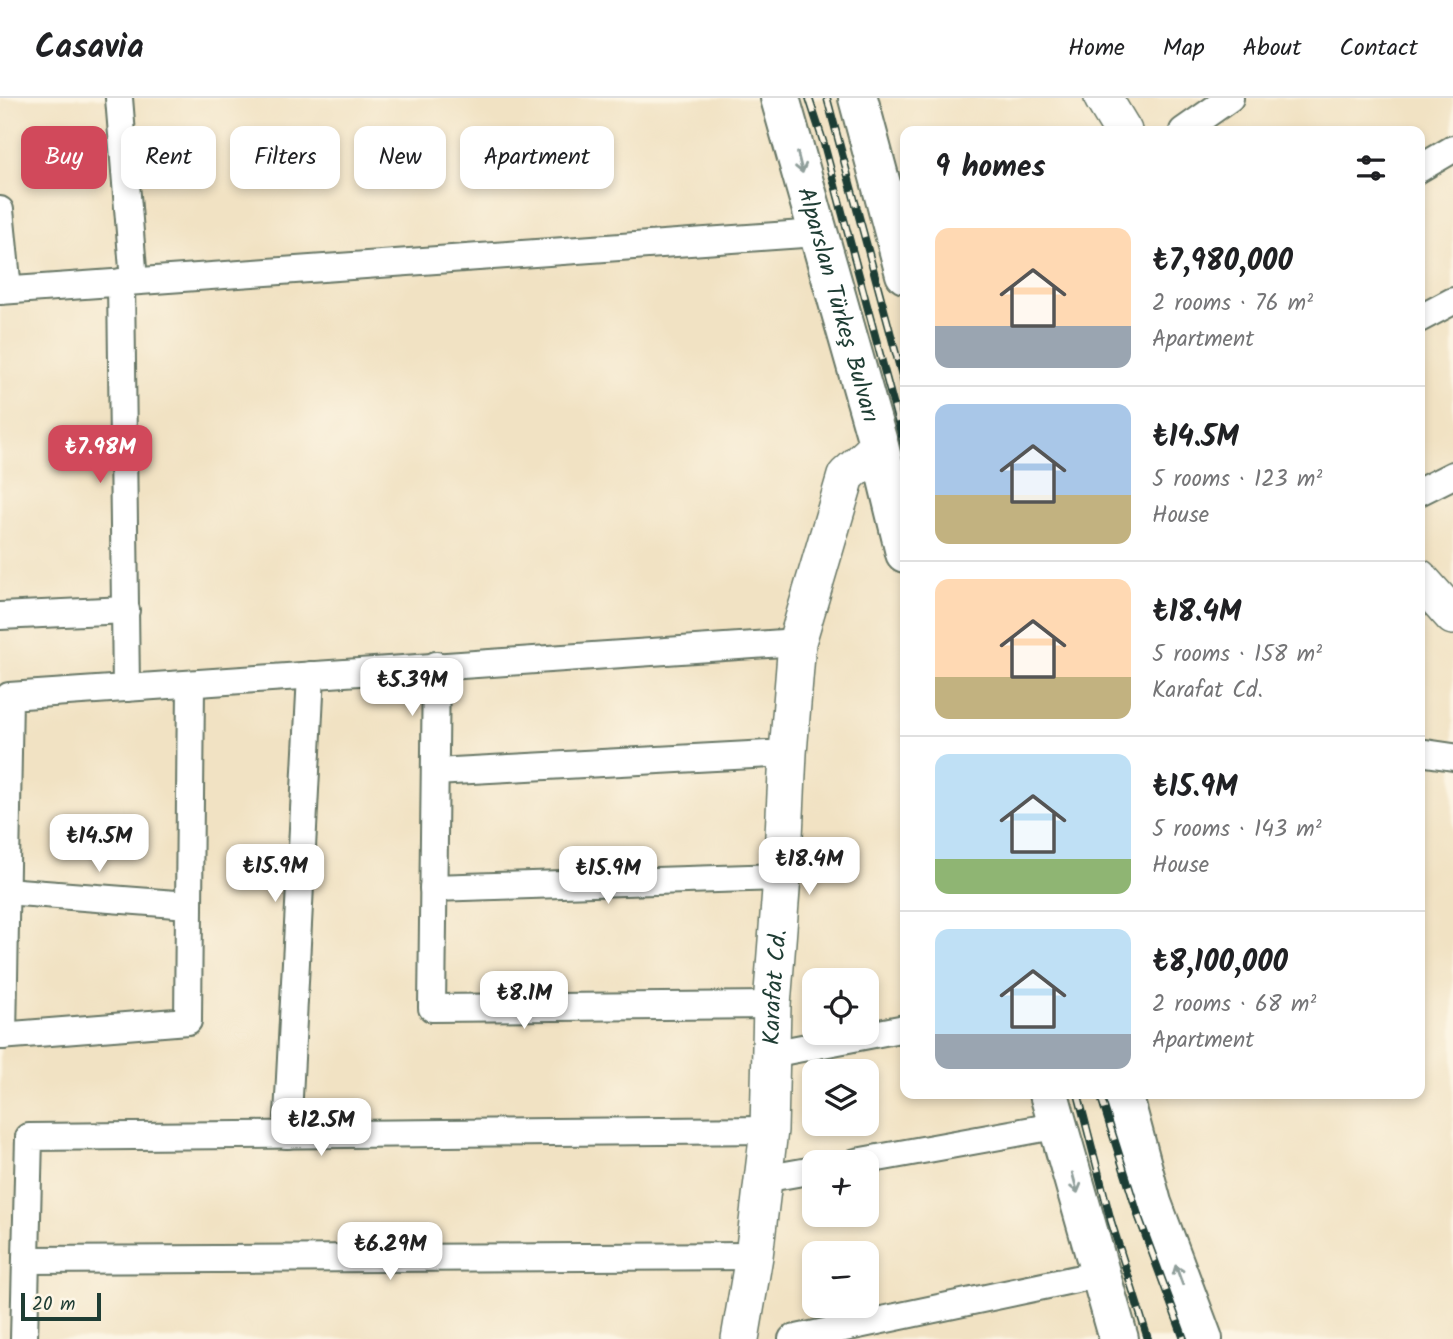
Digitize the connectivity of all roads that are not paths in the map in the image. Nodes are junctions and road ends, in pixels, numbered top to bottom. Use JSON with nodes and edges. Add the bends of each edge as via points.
{"nodes":[{"id":1,"x":119,"y":98,"type":"edge"},
{"id":2,"x":780,"y":98,"type":"edge"},
{"id":3,"x":858,"y":98,"type":"edge"},
{"id":4,"x":1230,"y":98,"type":"edge"},
{"id":5,"x":1190,"y":126,"type":"edge"},
{"id":6,"x":1453,"y":149,"type":"edge"},
{"id":7,"x":1425,"y":165,"type":"edge"},
{"id":8,"x":0,"y":210,"type":"edge"},
{"id":9,"x":817,"y":233,"type":"junction"},
{"id":10,"x":900,"y":255,"type":"edge"},
{"id":11,"x":128,"y":282,"type":"junction"},
{"id":12,"x":4,"y":291,"type":"edge"},
{"id":13,"x":1453,"y":300,"type":"edge"},
{"id":14,"x":1425,"y":315,"type":"edge"},
{"id":15,"x":879,"y":446,"type":"junction"},
{"id":16,"x":1453,"y":475,"type":"edge"},
{"id":17,"x":1425,"y":489,"type":"edge"},
{"id":18,"x":900,"y":532,"type":"edge"},
{"id":19,"x":1425,"y":585,"type":"edge"},
{"id":20,"x":126,"y":610,"type":"junction"},
{"id":21,"x":0,"y":616,"type":"edge"},
{"id":22,"x":1453,"y":616,"type":"edge"},
{"id":23,"x":797,"y":642,"type":"junction"},
{"id":24,"x":436,"y":665,"type":"junction"},
{"id":25,"x":311,"y":675,"type":"junction"},
{"id":26,"x":191,"y":684,"type":"junction"},
{"id":27,"x":126,"y":688,"type":"junction"},
{"id":28,"x":788,"y":753,"type":"junction"},
{"id":29,"x":1425,"y":753,"type":"edge"},
{"id":30,"x":1453,"y":757,"type":"edge"},
{"id":31,"x":435,"y":772,"type":"junction"},
{"id":32,"x":782,"y":877,"type":"junction"},
{"id":33,"x":433,"y":888,"type":"junction"},
{"id":34,"x":5,"y":891,"type":"junction"},
{"id":35,"x":189,"y":905,"type":"junction"},
{"id":36,"x":772,"y":1005,"type":"junction"},
{"id":37,"x":900,"y":1029,"type":"edge"},
{"id":38,"x":1,"y":1036,"type":"edge"},
{"id":39,"x":771,"y":1054,"type":"junction"},
{"id":40,"x":1124,"y":1099,"type":"edge"},
{"id":41,"x":1054,"y":1109,"type":"edge"},
{"id":42,"x":769,"y":1130,"type":"junction"},
{"id":43,"x":287,"y":1135,"type":"junction"},
{"id":44,"x":879,"y":1156,"type":"edge"},
{"id":45,"x":802,"y":1172,"type":"edge"},
{"id":46,"x":763,"y":1179,"type":"junction"},
{"id":47,"x":754,"y":1256,"type":"junction"},
{"id":48,"x":26,"y":1260,"type":"junction"},
{"id":49,"x":1100,"y":1274,"type":"junction"},
{"id":50,"x":24,"y":1339,"type":"edge"},
{"id":51,"x":740,"y":1339,"type":"edge"},
{"id":52,"x":792,"y":1339,"type":"edge"},
{"id":53,"x":1119,"y":1339,"type":"edge"},
{"id":54,"x":1203,"y":1339,"type":"edge"}],
"edges":[{"from":1,"to":11,"type":"street"},
{"from":2,"to":9,"type":"main road","name":"Alparslan Türkeş Bulvarı","one_way":true},
{"from":3,"to":10,"type":"main road"},
{"from":4,"to":5,"type":"street"},
{"from":6,"to":7,"type":"street"},
{"from":8,"to":12,"type":"street"},
{"from":9,"to":11,"type":"street"},
{"from":9,"to":15,"type":"main road","name":"Alparslan Türkeş Bulvarı"},
{"from":11,"to":12,"type":"street"},
{"from":11,"to":20,"type":"street"},
{"from":13,"to":14,"type":"street"},
{"from":15,"to":18,"type":"main road","name":"Alparslan Türkeş Bulvarı"},
{"from":15,"to":23,"type":"main road","name":"Karafat Cd.","via":[[846,476]]},
{"from":16,"to":17,"type":"street"},
{"from":19,"to":22,"type":"main road"},
{"from":20,"to":21,"type":"street"},
{"from":20,"to":27,"type":"street"},
{"from":23,"to":24,"type":"street"},
{"from":23,"to":28,"type":"main road","name":"Karafat Cd."},
{"from":24,"to":25,"type":"street"},
{"from":24,"to":31,"type":"street"},
{"from":25,"to":26,"type":"street"},
{"from":25,"to":43,"type":"street"},
{"from":26,"to":27,"type":"street"},
{"from":26,"to":35,"type":"street"},
{"from":27,"to":34,"type":"street","via":[[9,696]]},
{"from":28,"to":31,"type":"street"},
{"from":28,"to":32,"type":"main road","name":"Karafat Cd."},
{"from":29,"to":30,"type":"street"},
{"from":31,"to":33,"type":"street"},
{"from":32,"to":33,"type":"street"},
{"from":32,"to":36,"type":"main road","name":"Karafat Cd."},
{"from":33,"to":36,"type":"street","via":[[432,1008]]},
{"from":34,"to":35,"type":"street"},
{"from":34,"to":38,"type":"street"},
{"from":35,"to":38,"type":"street","via":[[188,1021]]},
{"from":36,"to":39,"type":"main road","name":"Karafat Cd."},
{"from":37,"to":39,"type":"street"},
{"from":39,"to":42,"type":"main road","name":"Karafat Cd."},
{"from":54,"to":40,"type":"main road","one_way":true,"via":[[1152,1203]]},
{"from":41,"to":44,"type":"street"},
{"from":41,"to":49,"type":"main road","one_way":true},
{"from":42,"to":43,"type":"street"},
{"from":42,"to":46,"type":"main road","name":"Karafat Cd."},
{"from":43,"to":48,"type":"street","via":[[29,1137]]},
{"from":45,"to":46,"type":"street"},
{"from":46,"to":47,"type":"main road","name":"Karafat Cd."},
{"from":47,"to":48,"type":"street"},
{"from":47,"to":51,"type":"main road","name":"Karafat Cd."},
{"from":48,"to":50,"type":"street"},
{"from":49,"to":52,"type":"street"},
{"from":49,"to":53,"type":"main road"}]}
